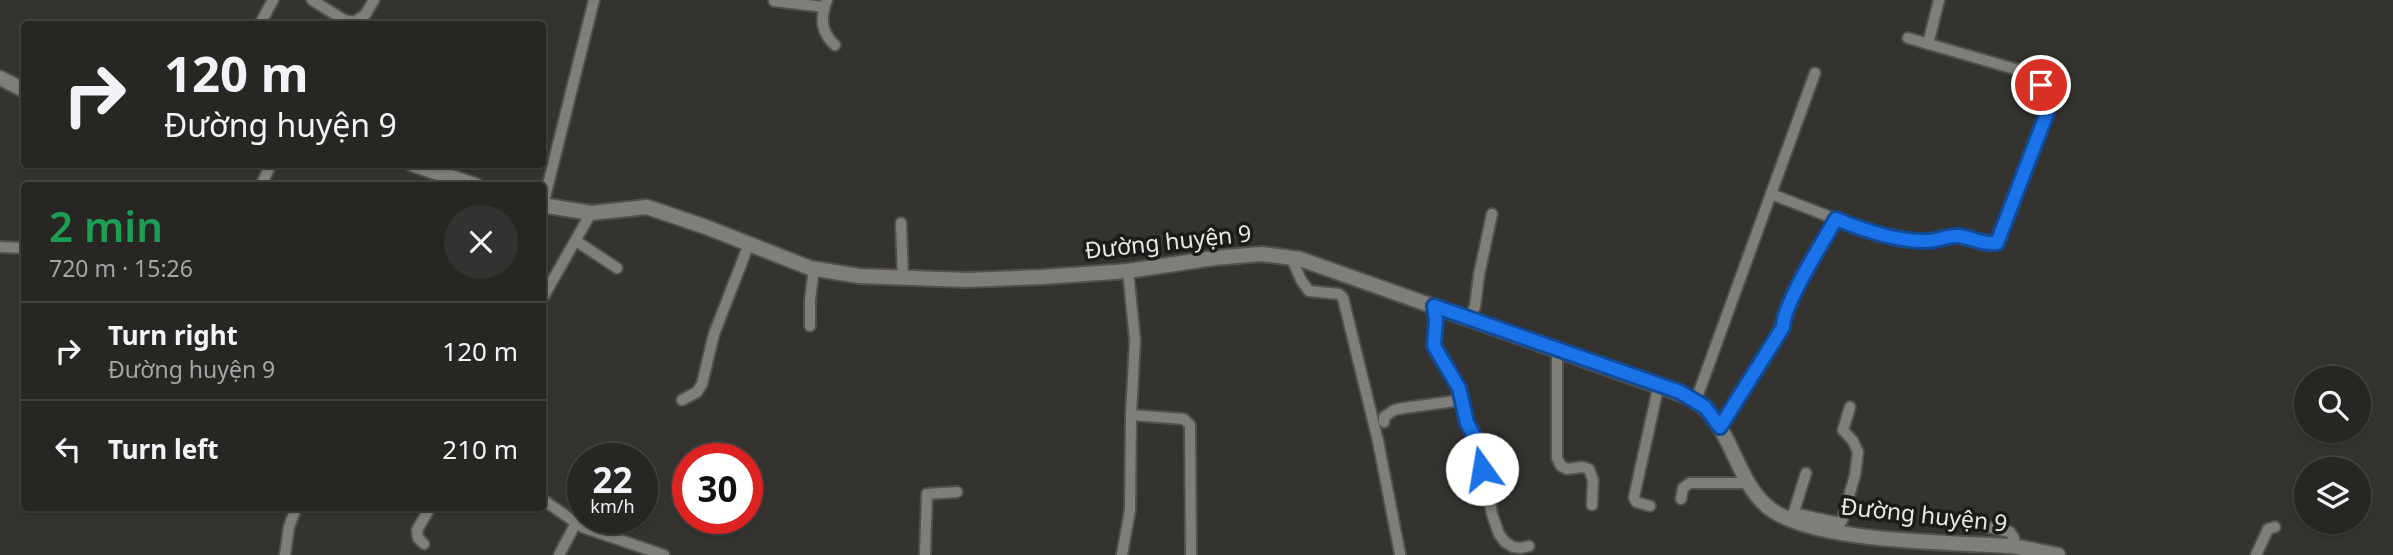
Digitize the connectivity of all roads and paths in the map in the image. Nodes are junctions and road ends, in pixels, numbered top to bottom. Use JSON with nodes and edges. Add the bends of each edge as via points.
{"nodes":[{"id":1,"x":273,"y":0,"type":"edge"},
{"id":2,"x":312,"y":0,"type":"edge"},
{"id":3,"x":374,"y":0,"type":"edge"},
{"id":4,"x":594,"y":0,"type":"edge"},
{"id":5,"x":1939,"y":0,"type":"edge"},
{"id":6,"x":774,"y":1,"type":"edge"},
{"id":7,"x":825,"y":4,"type":"edge"},
{"id":8,"x":262,"y":21,"type":"edge"},
{"id":9,"x":350,"y":21,"type":"edge"},
{"id":10,"x":356,"y":21,"type":"edge"},
{"id":11,"x":1908,"y":38,"type":"dead end"},
{"id":12,"x":1928,"y":44,"type":"junction"},
{"id":13,"x":835,"y":45,"type":"dead end"},
{"id":14,"x":1815,"y":73,"type":"dead end"},
{"id":15,"x":0,"y":78,"type":"edge"},
{"id":16,"x":21,"y":88,"type":"edge"},
{"id":17,"x":424,"y":168,"type":"edge"},
{"id":18,"x":465,"y":182,"type":"edge"},
{"id":19,"x":546,"y":193,"type":"edge"},
{"id":20,"x":1771,"y":194,"type":"junction"},
{"id":21,"x":546,"y":206,"type":"edge"},
{"id":22,"x":591,"y":213,"type":"junction"},
{"id":23,"x":1492,"y":214,"type":"dead end"},
{"id":24,"x":1836,"y":219,"type":"junction"},
{"id":25,"x":901,"y":223,"type":"dead end"},
{"id":26,"x":576,"y":241,"type":"junction"},
{"id":27,"x":749,"y":244,"type":"junction"},
{"id":28,"x":0,"y":247,"type":"edge"},
{"id":29,"x":21,"y":248,"type":"edge"},
{"id":30,"x":1290,"y":257,"type":"junction"},
{"id":31,"x":617,"y":268,"type":"dead end"},
{"id":32,"x":814,"y":268,"type":"junction"},
{"id":33,"x":1128,"y":271,"type":"junction"},
{"id":34,"x":903,"y":278,"type":"junction"},
{"id":35,"x":546,"y":292,"type":"edge"},
{"id":36,"x":1434,"y":306,"type":"junction"},
{"id":37,"x":1468,"y":318,"type":"junction"},
{"id":38,"x":810,"y":326,"type":"dead end"},
{"id":39,"x":1557,"y":349,"type":"junction"},
{"id":40,"x":1659,"y":384,"type":"junction"},
{"id":41,"x":682,"y":400,"type":"dead end"},
{"id":42,"x":1462,"y":400,"type":"junction"},
{"id":43,"x":1696,"y":400,"type":"junction"},
{"id":44,"x":1850,"y":407,"type":"dead end"},
{"id":45,"x":1131,"y":415,"type":"junction"},
{"id":46,"x":1384,"y":422,"type":"dead end"},
{"id":47,"x":1720,"y":427,"type":"junction"},
{"id":48,"x":1806,"y":472,"type":"dead end"},
{"id":49,"x":1748,"y":483,"type":"junction"},
{"id":50,"x":957,"y":492,"type":"dead end"},
{"id":51,"x":1681,"y":499,"type":"dead end"},
{"id":52,"x":546,"y":502,"type":"edge"},
{"id":53,"x":1592,"y":505,"type":"dead end"},
{"id":54,"x":1650,"y":506,"type":"dead end"},
{"id":55,"x":295,"y":511,"type":"edge"},
{"id":56,"x":428,"y":511,"type":"edge"},
{"id":57,"x":567,"y":517,"type":"edge"},
{"id":58,"x":1793,"y":517,"type":"junction"},
{"id":59,"x":1979,"y":525,"type":"dead end"},
{"id":60,"x":2275,"y":527,"type":"dead end"},
{"id":61,"x":570,"y":534,"type":"edge"},
{"id":62,"x":602,"y":534,"type":"edge"},
{"id":63,"x":626,"y":542,"type":"junction"},
{"id":64,"x":424,"y":544,"type":"dead end"},
{"id":65,"x":1529,"y":546,"type":"dead end"},
{"id":66,"x":2014,"y":547,"type":"junction"},
{"id":67,"x":1400,"y":554,"type":"edge"},
{"id":68,"x":285,"y":555,"type":"edge"},
{"id":69,"x":559,"y":555,"type":"edge"},
{"id":70,"x":621,"y":555,"type":"edge"},
{"id":71,"x":664,"y":555,"type":"edge"},
{"id":72,"x":925,"y":555,"type":"edge"},
{"id":73,"x":1122,"y":555,"type":"edge"},
{"id":74,"x":1191,"y":555,"type":"edge"},
{"id":75,"x":2058,"y":555,"type":"edge"},
{"id":76,"x":2256,"y":555,"type":"edge"}],
"edges":[{"from":1,"to":8,"type":"street"},
{"from":2,"to":9,"type":"street"},
{"from":3,"to":10,"type":"street"},
{"from":4,"to":19,"type":"street"},
{"from":5,"to":12,"type":"street"},
{"from":6,"to":7,"type":"street"},
{"from":7,"to":13,"type":"street","via":[[824,32]]},
{"from":11,"to":12,"type":"street"},
{"from":12,"to":24,"type":"street","via":[[2029,74],[2048,99],[2047,113],[1997,243],[1957,235],[1909,240]]},
{"from":14,"to":20,"type":"street"},
{"from":15,"to":16,"type":"street"},
{"from":17,"to":18,"type":"street"},
{"from":20,"to":24,"type":"street"},
{"from":20,"to":43,"type":"street"},
{"from":21,"to":22,"type":"street","name":"Đường huyện 9"},
{"from":22,"to":26,"type":"street"},
{"from":22,"to":27,"type":"street","name":"Đường huyện 9","via":[[647,207]]},
{"from":23,"to":37,"type":"street","via":[[1475,307]]},
{"from":24,"to":47,"type":"street","via":[[1790,302],[1783,327]]},
{"from":25,"to":34,"type":"street"},
{"from":26,"to":31,"type":"street"},
{"from":26,"to":35,"type":"street"},
{"from":27,"to":32,"type":"street","name":"Đường huyện 9"},
{"from":27,"to":41,"type":"street","via":[[714,334],[702,384]]},
{"from":28,"to":29,"type":"street"},
{"from":30,"to":33,"type":"street","name":"Đường huyện 9","via":[[1214,258]]},
{"from":30,"to":36,"type":"street","name":"Đường huyện 9"},
{"from":30,"to":67,"type":"street","via":[[1309,291],[1343,298]]},
{"from":32,"to":34,"type":"street","name":"Đường huyện 9"},
{"from":32,"to":38,"type":"street"},
{"from":33,"to":34,"type":"street","name":"Đường huyện 9"},
{"from":33,"to":45,"type":"street","via":[[1135,340]]},
{"from":36,"to":37,"type":"street","name":"Đường huyện 9"},
{"from":36,"to":42,"type":"street","via":[[1434,346]]},
{"from":37,"to":39,"type":"street","name":"Đường huyện 9"},
{"from":39,"to":40,"type":"street","name":"Đường huyện 9"},
{"from":39,"to":53,"type":"street","via":[[1557,458],[1567,469],[1589,469]]},
{"from":40,"to":43,"type":"street","name":"Đường huyện 9"},
{"from":40,"to":54,"type":"street","via":[[1635,490],[1636,502]]},
{"from":42,"to":46,"type":"street","via":[[1394,410]]},
{"from":42,"to":65,"type":"street","via":[[1480,450],[1499,534],[1513,547]]},
{"from":43,"to":47,"type":"street","name":"Đường huyện 9"},
{"from":44,"to":58,"type":"street","via":[[1843,430],[1856,446],[1857,460],[1842,521]]},
{"from":45,"to":73,"type":"street","via":[[1130,510]]},
{"from":45,"to":74,"type":"street","via":[[1184,419],[1190,425]]},
{"from":47,"to":49,"type":"street","name":"Đường huyện 9"},
{"from":48,"to":58,"type":"street"},
{"from":49,"to":51,"type":"street","via":[[1690,484],[1683,488]]},
{"from":49,"to":58,"type":"street","name":"Đường huyện 9","via":[[1766,505]]},
{"from":50,"to":72,"type":"street","via":[[926,496]]},
{"from":52,"to":57,"type":"street"},
{"from":55,"to":68,"type":"street"},
{"from":56,"to":64,"type":"street","via":[[417,530]]},
{"from":58,"to":66,"type":"street","name":"Đường huyện 9","via":[[1878,537]]},
{"from":59,"to":66,"type":"street","via":[[2010,532]]},
{"from":60,"to":76,"type":"street","via":[[2268,529]]},
{"from":61,"to":69,"type":"street"},
{"from":62,"to":63,"type":"street"},
{"from":63,"to":70,"type":"street"},
{"from":63,"to":71,"type":"street"},
{"from":66,"to":75,"type":"street","name":"Đường huyện 9"}]}
